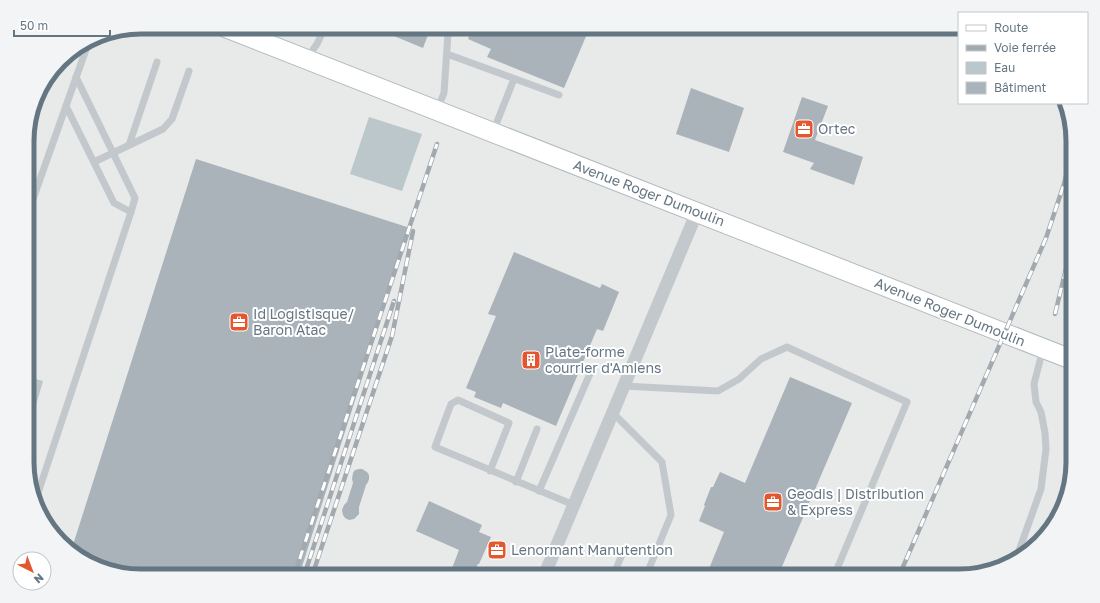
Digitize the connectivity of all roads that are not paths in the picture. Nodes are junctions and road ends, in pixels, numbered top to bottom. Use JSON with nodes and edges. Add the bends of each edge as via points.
{"nodes":[{"id":1,"x":241,"y":34,"type":"edge"},
{"id":2,"x":322,"y":34,"type":"edge"},
{"id":3,"x":448,"y":34,"type":"edge"},
{"id":4,"x":86,"y":49,"type":"edge"},
{"id":5,"x":447,"y":54,"type":"junction"},
{"id":6,"x":305,"y":60,"type":"junction"},
{"id":7,"x":157,"y":62,"type":"dead end"},
{"id":8,"x":189,"y":71,"type":"dead end"},
{"id":9,"x":76,"y":77,"type":"junction"},
{"id":10,"x":514,"y":79,"type":"junction"},
{"id":11,"x":559,"y":95,"type":"dead end"},
{"id":12,"x":66,"y":106,"type":"junction"},
{"id":13,"x":437,"y":110,"type":"junction"},
{"id":14,"x":493,"y":132,"type":"junction"},
{"id":15,"x":129,"y":145,"type":"junction"},
{"id":16,"x":113,"y":153,"type":"junction"},
{"id":17,"x":94,"y":162,"type":"junction"},
{"id":18,"x":34,"y":196,"type":"edge"},
{"id":19,"x":131,"y":212,"type":"junction"},
{"id":20,"x":697,"y":212,"type":"junction"},
{"id":21,"x":1044,"y":349,"type":"junction"},
{"id":22,"x":1066,"y":357,"type":"edge"},
{"id":23,"x":592,"y":369,"type":"dead end"},
{"id":24,"x":624,"y":386,"type":"junction"},
{"id":25,"x":613,"y":413,"type":"junction"},
{"id":26,"x":537,"y":429,"type":"dead end"},
{"id":27,"x":490,"y":471,"type":"junction"},
{"id":28,"x":516,"y":482,"type":"junction"},
{"id":29,"x":539,"y":491,"type":"junction"},
{"id":30,"x":38,"y":492,"type":"edge"},
{"id":31,"x":574,"y":505,"type":"junction"},
{"id":32,"x":624,"y":550,"type":"dead end"},
{"id":33,"x":1019,"y":550,"type":"edge"},
{"id":34,"x":547,"y":569,"type":"edge"},
{"id":35,"x":616,"y":569,"type":"edge"},
{"id":36,"x":649,"y":569,"type":"edge"},
{"id":37,"x":837,"y":569,"type":"edge"}],
"edges":[{"from":1,"to":6,"type":"main road","name":"Avenue Roger Dumoulin"},
{"from":2,"to":6,"type":"lane"},
{"from":3,"to":5,"type":"lane"},
{"from":4,"to":9,"type":"lane"},
{"from":5,"to":10,"type":"lane"},
{"from":5,"to":13,"type":"lane","via":[[444,93]]},
{"from":6,"to":13,"type":"main road","name":"Avenue Roger Dumoulin"},
{"from":7,"to":15,"type":"lane"},
{"from":8,"to":15,"type":"lane","via":[[172,119],[163,129]]},
{"from":9,"to":12,"type":"lane"},
{"from":9,"to":16,"type":"lane"},
{"from":10,"to":11,"type":"lane"},
{"from":10,"to":14,"type":"lane"},
{"from":12,"to":17,"type":"lane"},
{"from":12,"to":18,"type":"lane"},
{"from":13,"to":14,"type":"main road","name":"Avenue Roger Dumoulin"},
{"from":14,"to":20,"type":"main road","name":"Avenue Roger Dumoulin"},
{"from":15,"to":16,"type":"lane"},
{"from":16,"to":17,"type":"lane"},
{"from":16,"to":19,"type":"lane","via":[[135,198]]},
{"from":17,"to":19,"type":"lane","via":[[114,203]]},
{"from":19,"to":30,"type":"lane"},
{"from":20,"to":21,"type":"main road","name":"Avenue Roger Dumoulin"},
{"from":20,"to":24,"type":"street"},
{"from":21,"to":22,"type":"main road","name":"Avenue Roger Dumoulin"},
{"from":21,"to":33,"type":"lane","via":[[1034,384],[1036,402],[1042,412],[1046,449],[1041,489]]},
{"from":23,"to":29,"type":"lane"},
{"from":24,"to":25,"type":"street"},
{"from":24,"to":37,"type":"lane","via":[[718,391],[739,379],[761,359],[786,347],[907,402]]},
{"from":25,"to":31,"type":"street"},
{"from":25,"to":36,"type":"lane","via":[[662,462],[672,515]]},
{"from":26,"to":28,"type":"lane"},
{"from":27,"to":27,"type":"lane","via":[[435,447],[451,404],[458,400],[509,423]]},
{"from":27,"to":28,"type":"lane"},
{"from":28,"to":29,"type":"lane"},
{"from":29,"to":31,"type":"lane"},
{"from":31,"to":34,"type":"street"},
{"from":32,"to":35,"type":"lane"}]}
